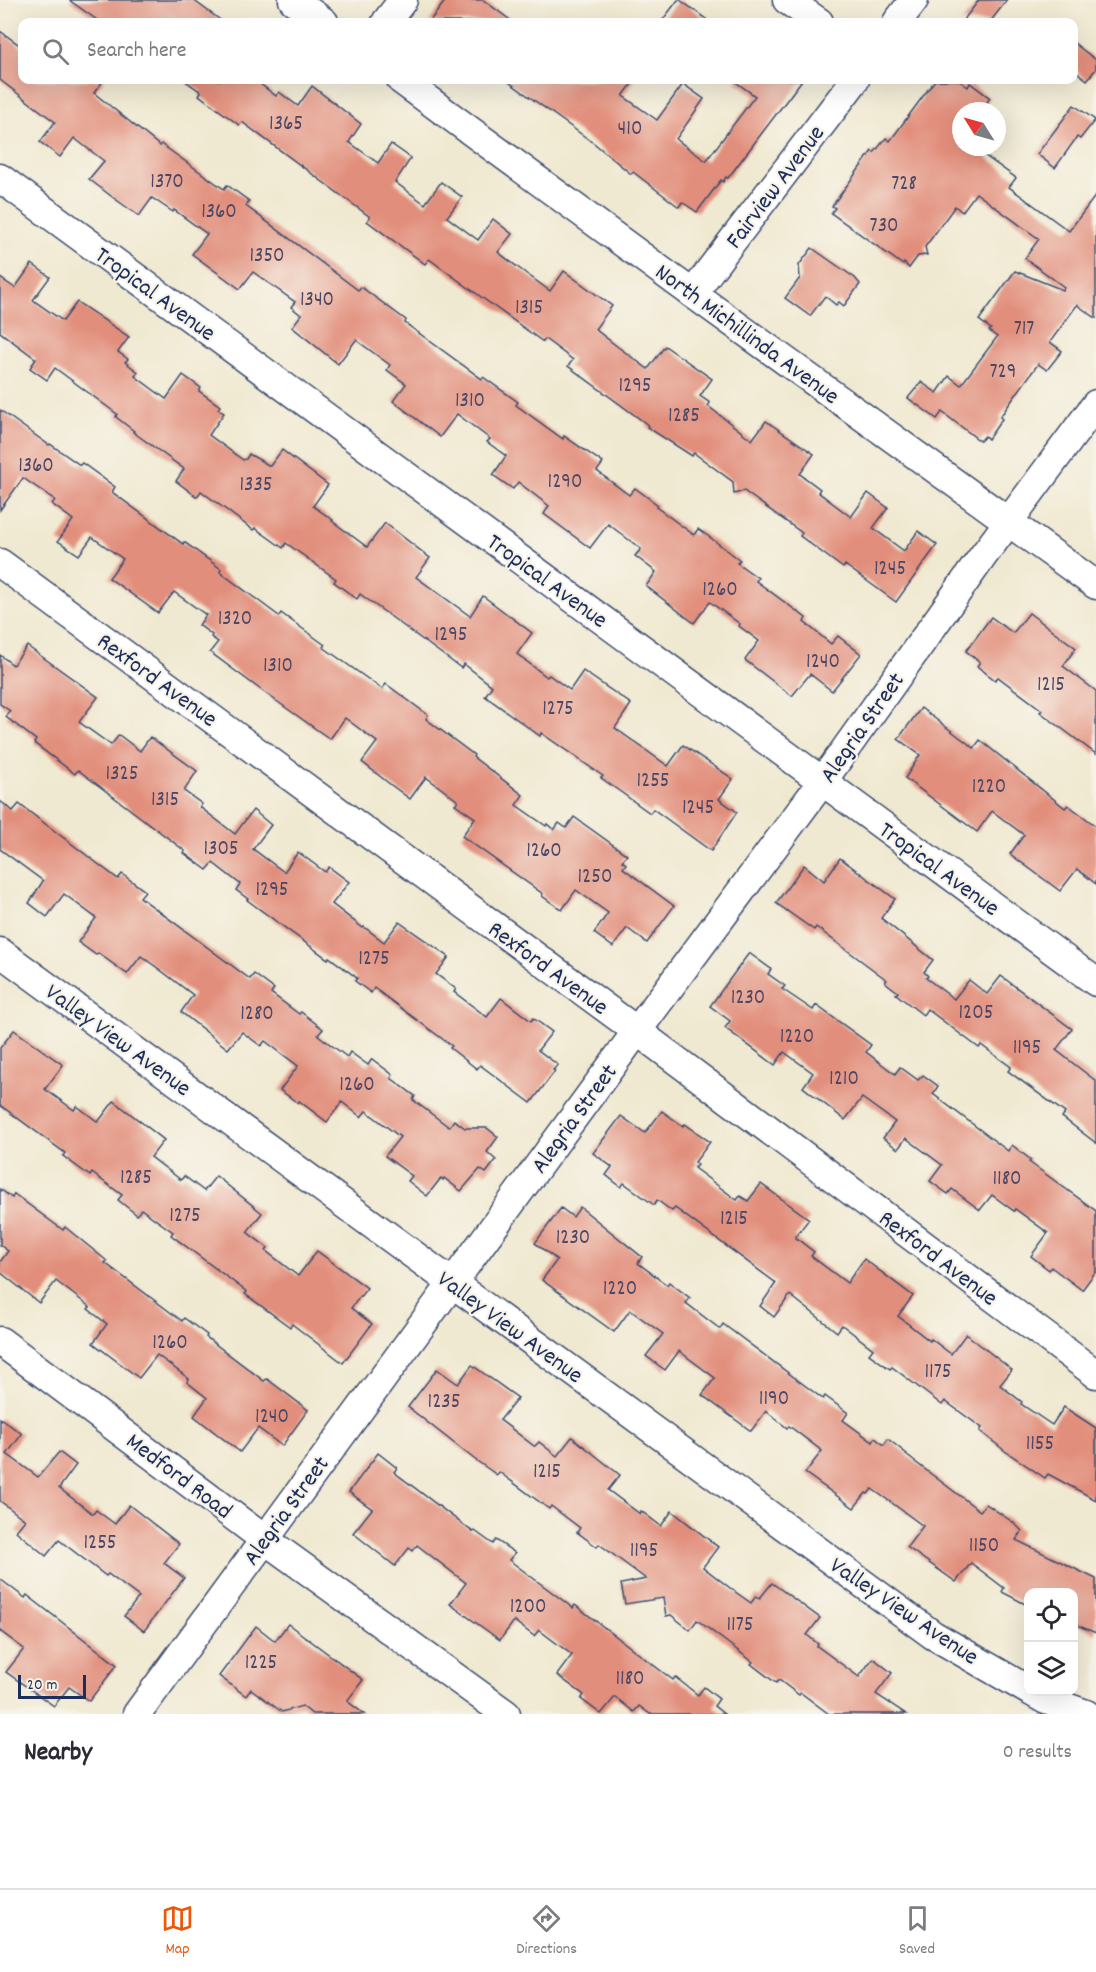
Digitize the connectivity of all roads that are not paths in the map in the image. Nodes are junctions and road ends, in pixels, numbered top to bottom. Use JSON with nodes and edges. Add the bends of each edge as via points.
{"nodes":[{"id":1,"x":294,"y":0,"type":"edge"},
{"id":2,"x":404,"y":0,"type":"edge"},
{"id":3,"x":787,"y":0,"type":"edge"},
{"id":4,"x":914,"y":0,"type":"edge"},
{"id":5,"x":319,"y":18,"type":"edge"},
{"id":6,"x":389,"y":18,"type":"edge"},
{"id":7,"x":813,"y":18,"type":"edge"},
{"id":8,"x":900,"y":18,"type":"edge"},
{"id":9,"x":406,"y":84,"type":"edge"},
{"id":10,"x":852,"y":84,"type":"edge"},
{"id":11,"x":0,"y":178,"type":"edge"},
{"id":12,"x":693,"y":294,"type":"junction"},
{"id":13,"x":1096,"y":404,"type":"edge"},
{"id":14,"x":1008,"y":523,"type":"junction"},
{"id":15,"x":0,"y":563,"type":"edge"},
{"id":16,"x":1096,"y":585,"type":"edge"},
{"id":17,"x":822,"y":782,"type":"junction"},
{"id":18,"x":0,"y":952,"type":"edge"},
{"id":19,"x":1096,"y":982,"type":"edge"},
{"id":20,"x":637,"y":1031,"type":"junction"},
{"id":21,"x":452,"y":1283,"type":"junction"},
{"id":22,"x":0,"y":1341,"type":"edge"},
{"id":23,"x":1096,"y":1374,"type":"edge"},
{"id":24,"x":264,"y":1539,"type":"junction"},
{"id":25,"x":1024,"y":1688,"type":"edge"},
{"id":26,"x":1039,"y":1696,"type":"edge"},
{"id":27,"x":137,"y":1714,"type":"edge"},
{"id":28,"x":506,"y":1714,"type":"edge"},
{"id":29,"x":1086,"y":1714,"type":"edge"}],
"edges":[{"from":1,"to":5,"type":"street"},
{"from":2,"to":6,"type":"street"},
{"from":3,"to":7,"type":"street"},
{"from":4,"to":8,"type":"street"},
{"from":9,"to":12,"type":"street","name":"North Michillinda Avenue"},
{"from":10,"to":12,"type":"street","name":"Fairview Avenue"},
{"from":11,"to":17,"type":"street","name":"Tropical Avenue"},
{"from":12,"to":14,"type":"street","name":"North Michillinda Avenue"},
{"from":13,"to":14,"type":"street","name":"Alegria Street"},
{"from":14,"to":16,"type":"street","name":"North Michillinda Avenue"},
{"from":14,"to":17,"type":"street","name":"Alegria Street"},
{"from":15,"to":20,"type":"street","name":"Rexford Avenue"},
{"from":17,"to":19,"type":"street","name":"Tropical Avenue"},
{"from":17,"to":20,"type":"street","name":"Alegria Street"},
{"from":18,"to":21,"type":"street","name":"Valley View Avenue"},
{"from":20,"to":21,"type":"street","name":"Alegria Street"},
{"from":20,"to":23,"type":"street","name":"Rexford Avenue"},
{"from":21,"to":24,"type":"street","name":"Alegria Street"},
{"from":21,"to":25,"type":"street","name":"Valley View Avenue","via":[[933,1635]]},
{"from":22,"to":24,"type":"street","name":"Medford Road"},
{"from":24,"to":27,"type":"street","name":"Alegria Street"},
{"from":24,"to":28,"type":"street","name":"Medford Road"},
{"from":26,"to":29,"type":"street","name":"Valley View Avenue"}]}
